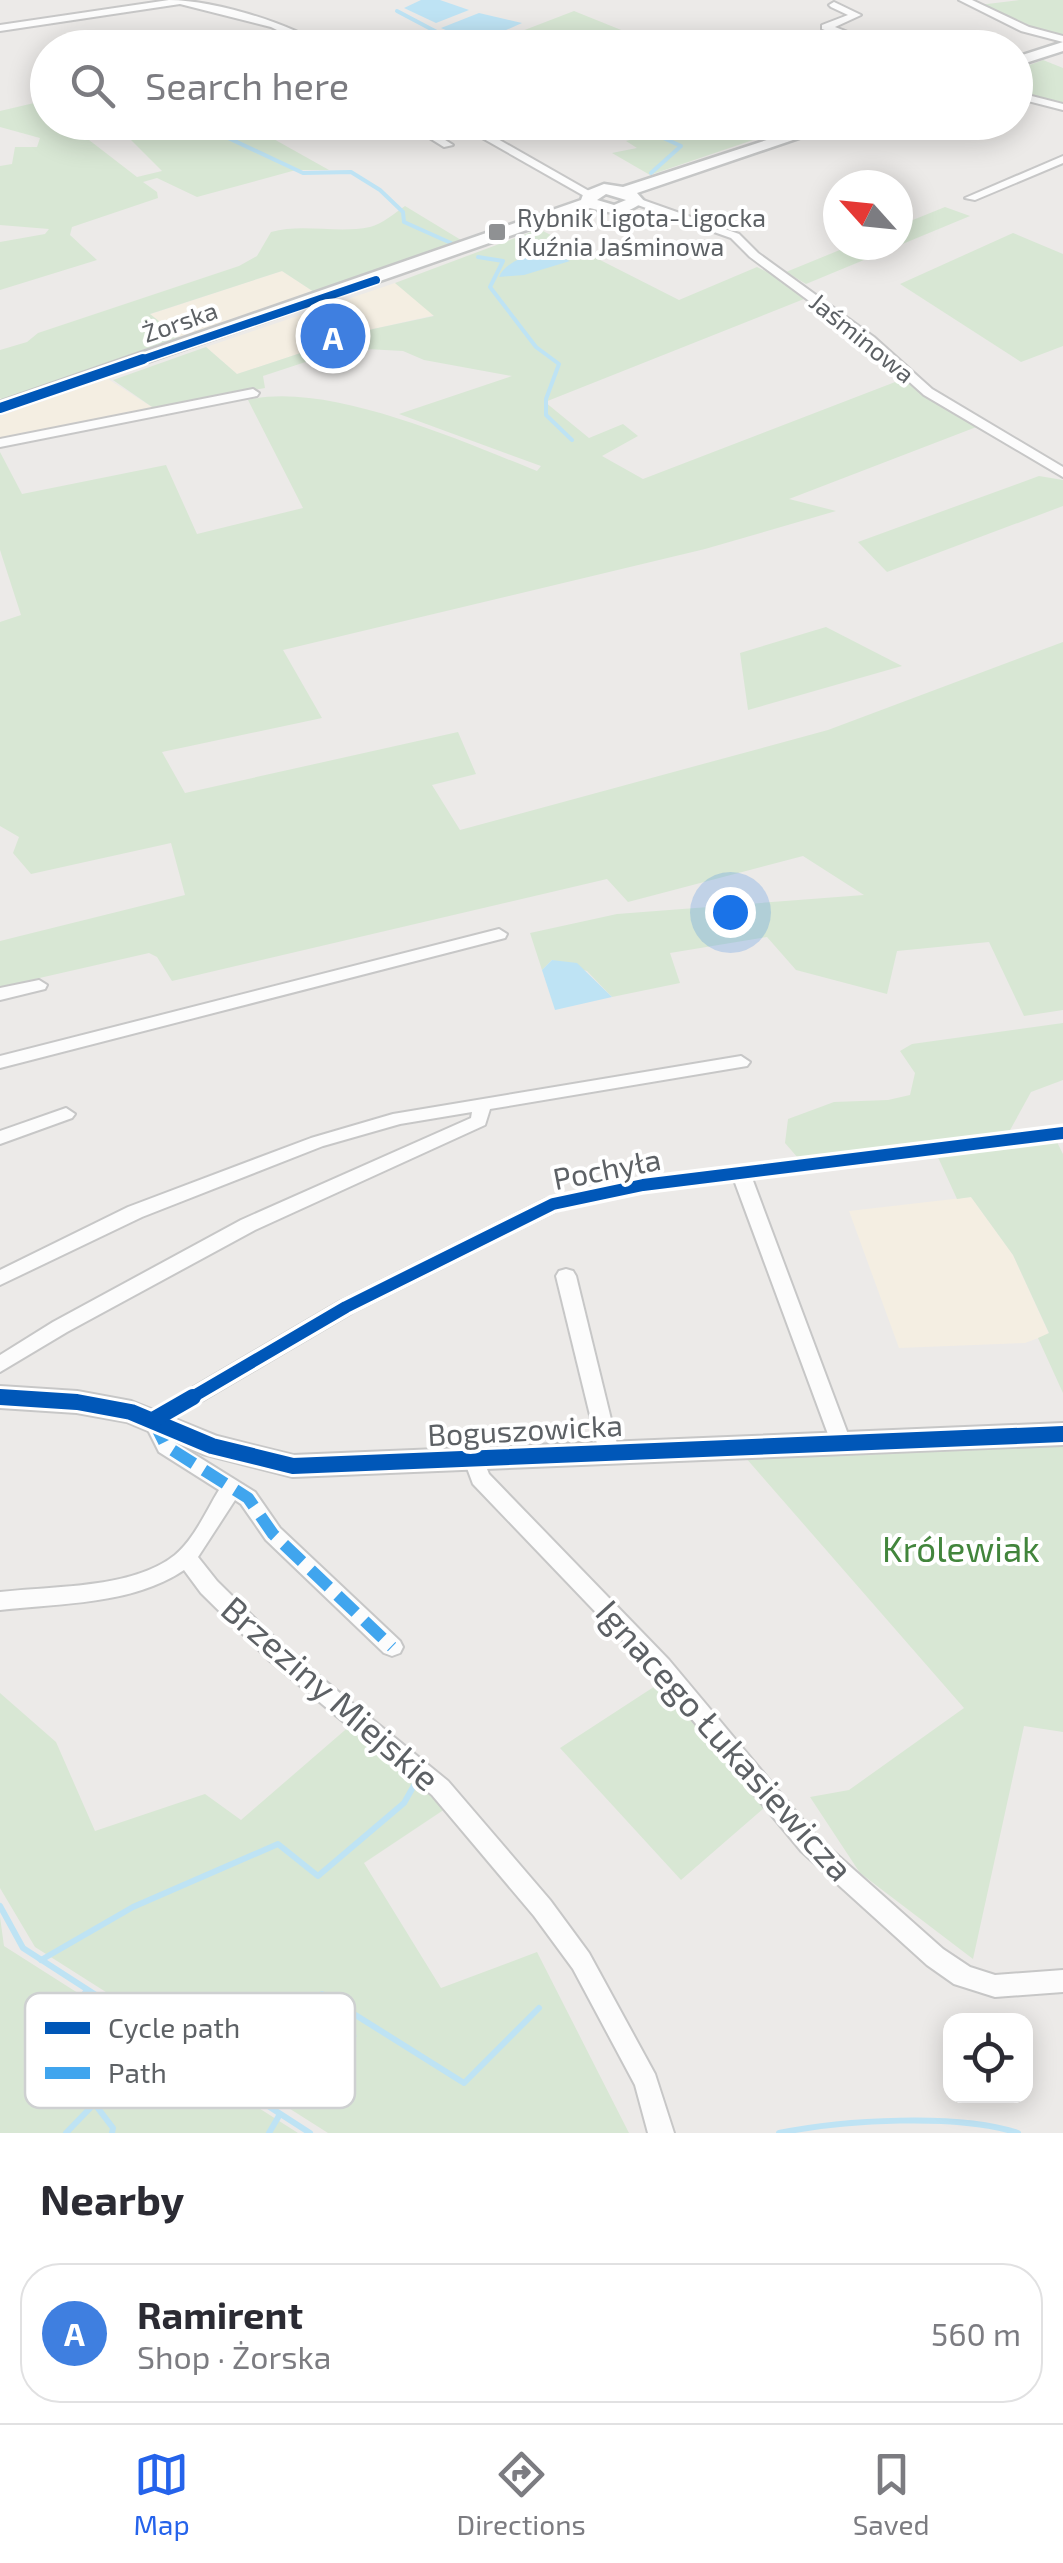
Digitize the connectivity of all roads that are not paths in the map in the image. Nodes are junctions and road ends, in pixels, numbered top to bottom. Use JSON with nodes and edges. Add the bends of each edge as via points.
{"nodes":[{"id":1,"x":198,"y":0,"type":"edge"},
{"id":2,"x":964,"y":0,"type":"edge"},
{"id":3,"x":184,"y":1,"type":"edge"},
{"id":4,"x":834,"y":5,"type":"dead end"},
{"id":5,"x":210,"y":9,"type":"junction"},
{"id":6,"x":0,"y":28,"type":"edge"},
{"id":7,"x":286,"y":30,"type":"edge"},
{"id":8,"x":834,"y":30,"type":"edge"},
{"id":9,"x":1028,"y":30,"type":"edge"},
{"id":10,"x":1033,"y":32,"type":"edge"},
{"id":11,"x":1063,"y":43,"type":"edge"},
{"id":12,"x":1033,"y":55,"type":"edge"},
{"id":13,"x":1033,"y":99,"type":"edge"},
{"id":14,"x":1063,"y":107,"type":"edge"},
{"id":15,"x":441,"y":140,"type":"edge"},
{"id":16,"x":490,"y":140,"type":"edge"},
{"id":17,"x":788,"y":140,"type":"edge"},
{"id":18,"x":448,"y":144,"type":"dead end"},
{"id":19,"x":1063,"y":159,"type":"edge"},
{"id":20,"x":971,"y":198,"type":"dead end"},
{"id":21,"x":594,"y":199,"type":"junction"},
{"id":22,"x":631,"y":199,"type":"junction"},
{"id":23,"x":253,"y":394,"type":"dead end"},
{"id":24,"x":0,"y":408,"type":"edge"},
{"id":25,"x":0,"y":443,"type":"edge"},
{"id":26,"x":1063,"y":474,"type":"edge"},
{"id":27,"x":499,"y":934,"type":"dead end"},
{"id":28,"x":39,"y":985,"type":"dead end"},
{"id":29,"x":0,"y":994,"type":"edge"},
{"id":30,"x":0,"y":1062,"type":"edge"},
{"id":31,"x":741,"y":1062,"type":"dead end"},
{"id":32,"x":482,"y":1104,"type":"junction"},
{"id":33,"x":66,"y":1114,"type":"dead end"},
{"id":34,"x":1063,"y":1132,"type":"edge"},
{"id":35,"x":0,"y":1138,"type":"edge"},
{"id":36,"x":742,"y":1174,"type":"junction"},
{"id":37,"x":566,"y":1276,"type":"dead end"},
{"id":38,"x":0,"y":1278,"type":"edge"},
{"id":39,"x":0,"y":1365,"type":"edge"},
{"id":40,"x":0,"y":1397,"type":"edge"},
{"id":41,"x":152,"y":1420,"type":"junction"},
{"id":42,"x":1063,"y":1434,"type":"edge"},
{"id":43,"x":842,"y":1445,"type":"junction"},
{"id":44,"x":610,"y":1452,"type":"junction"},
{"id":45,"x":474,"y":1460,"type":"junction"},
{"id":46,"x":232,"y":1488,"type":"junction"},
{"id":47,"x":186,"y":1557,"type":"junction"},
{"id":48,"x":0,"y":1601,"type":"edge"},
{"id":49,"x":392,"y":1647,"type":"dead end"},
{"id":50,"x":1063,"y":1981,"type":"edge"},
{"id":51,"x":661,"y":2133,"type":"edge"}],
"edges":[{"from":1,"to":5,"type":"street"},
{"from":2,"to":9,"type":"street"},
{"from":3,"to":5,"type":"street"},
{"from":3,"to":6,"type":"street"},
{"from":4,"to":8,"type":"street","via":[[856,15],[826,27]]},
{"from":5,"to":7,"type":"street"},
{"from":10,"to":11,"type":"street"},
{"from":11,"to":12,"type":"main road"},
{"from":13,"to":14,"type":"street"},
{"from":15,"to":18,"type":"street"},
{"from":16,"to":21,"type":"street"},
{"from":17,"to":22,"type":"main road"},
{"from":19,"to":20,"type":"street"},
{"from":21,"to":22,"type":"main road","name":"Żorska"},
{"from":21,"to":24,"type":"main road","name":"Żorska"},
{"from":22,"to":26,"type":"street","name":"Jaśminowa","via":[[734,236],[928,392]]},
{"from":23,"to":25,"type":"street"},
{"from":27,"to":30,"type":"street"},
{"from":28,"to":29,"type":"street"},
{"from":31,"to":32,"type":"street"},
{"from":32,"to":38,"type":"street","via":[[317,1142],[135,1212]]},
{"from":32,"to":39,"type":"street","via":[[479,1121],[248,1224]]},
{"from":33,"to":35,"type":"street"},
{"from":34,"to":36,"type":"street","name":"Pochyła"},
{"from":36,"to":41,"type":"street","name":"Pochyła","via":[[553,1204],[346,1307]]},
{"from":36,"to":43,"type":"street"},
{"from":37,"to":44,"type":"street","name":"Boguszowicka"},
{"from":40,"to":41,"type":"street","name":"Boguszowicka","via":[[77,1402]]},
{"from":41,"to":45,"type":"street","name":"Boguszowicka","via":[[212,1446],[293,1466]]},
{"from":41,"to":46,"type":"street","via":[[166,1446]]},
{"from":42,"to":43,"type":"street","name":"Boguszowicka"},
{"from":43,"to":44,"type":"street","name":"Boguszowicka"},
{"from":44,"to":45,"type":"street","name":"Boguszowicka"},
{"from":45,"to":50,"type":"street","name":"Ignacego Łukasiewicza","via":[[480,1478],[661,1666],[834,1870],[963,1976],[1005,1986]]},
{"from":46,"to":47,"type":"street"},
{"from":46,"to":49,"type":"street"},
{"from":47,"to":48,"type":"street","via":[[136,1582]]},
{"from":47,"to":51,"type":"street","name":"Brzeziny Miejskie","via":[[278,1656],[440,1788],[542,1908],[581,1961],[646,2082]]}]}
